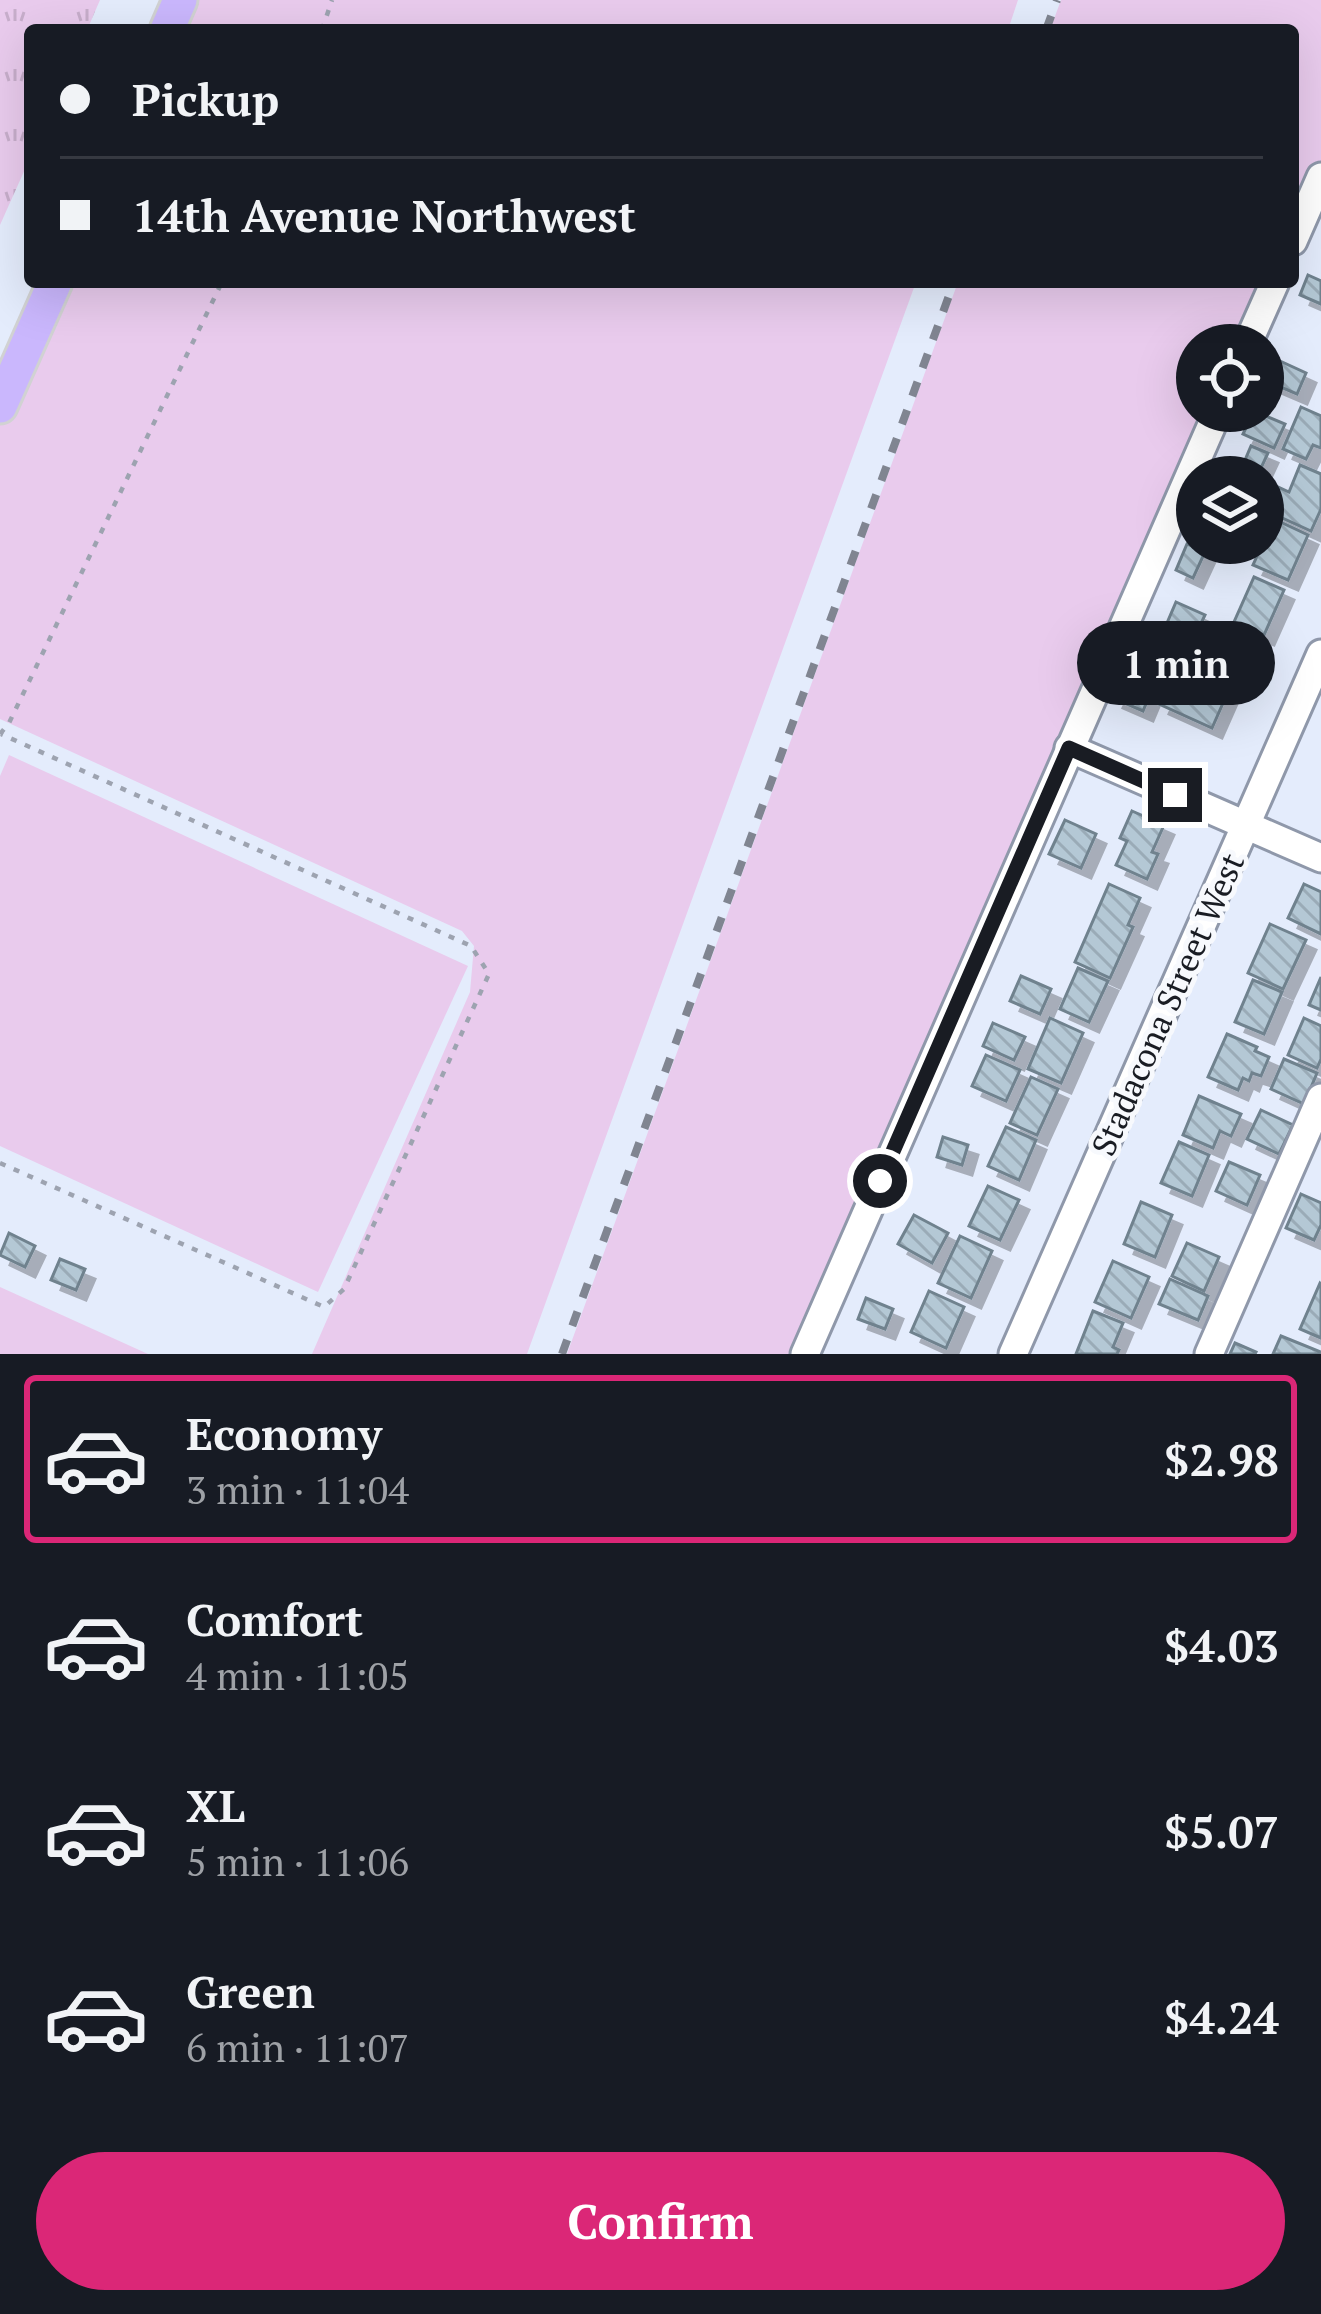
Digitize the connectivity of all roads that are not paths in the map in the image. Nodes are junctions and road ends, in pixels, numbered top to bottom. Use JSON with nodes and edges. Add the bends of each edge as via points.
{"nodes":[{"id":1,"x":1321,"y":177,"type":"edge"},
{"id":2,"x":1299,"y":227,"type":"edge"},
{"id":3,"x":52,"y":288,"type":"edge"},
{"id":4,"x":1272,"y":288,"type":"edge"},
{"id":5,"x":1256,"y":324,"type":"edge"},
{"id":6,"x":0,"y":406,"type":"edge"},
{"id":7,"x":1209,"y":432,"type":"edge"},
{"id":8,"x":1321,"y":654,"type":"edge"},
{"id":9,"x":1069,"y":748,"type":"junction"},
{"id":10,"x":1246,"y":826,"type":"junction"},
{"id":11,"x":1321,"y":858,"type":"edge"},
{"id":12,"x":1321,"y":1098,"type":"edge"},
{"id":13,"x":805,"y":1354,"type":"edge"},
{"id":14,"x":1013,"y":1354,"type":"edge"},
{"id":15,"x":1209,"y":1354,"type":"edge"}],
"edges":[{"from":1,"to":2,"type":"street"},
{"from":3,"to":6,"type":"main road"},
{"from":4,"to":5,"type":"street"},
{"from":7,"to":9,"type":"street"},
{"from":8,"to":10,"type":"street","name":"Stadacona Street West"},
{"from":9,"to":10,"type":"street"},
{"from":9,"to":13,"type":"street"},
{"from":10,"to":11,"type":"street"},
{"from":10,"to":14,"type":"street","name":"Stadacona Street West"},
{"from":12,"to":15,"type":"street"}]}
